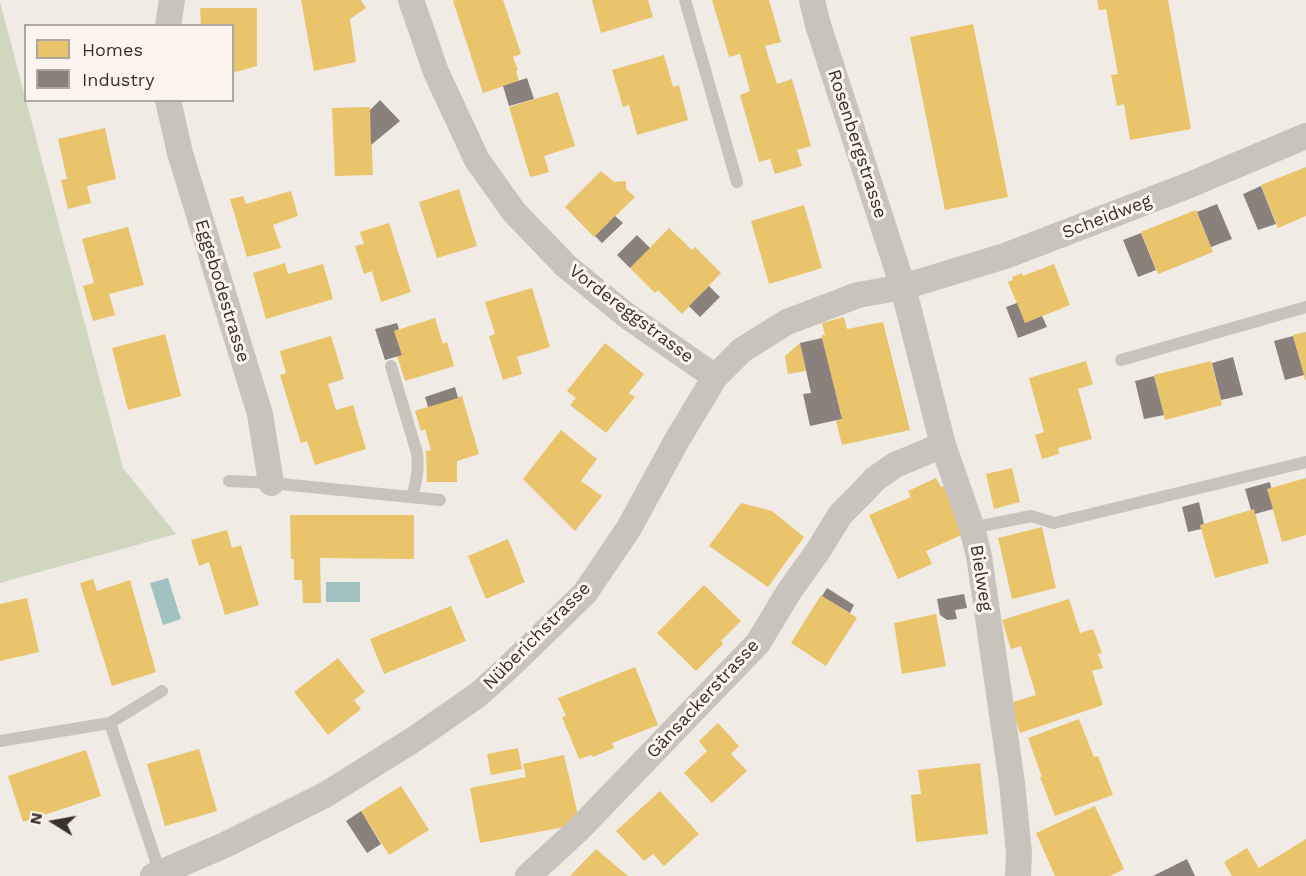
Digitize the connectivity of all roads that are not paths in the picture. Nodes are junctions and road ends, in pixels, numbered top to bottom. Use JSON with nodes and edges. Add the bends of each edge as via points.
{"nodes":[{"id":1,"x":172,"y":0,"type":"edge"},
{"id":2,"x":411,"y":0,"type":"edge"},
{"id":3,"x":685,"y":0,"type":"edge"},
{"id":4,"x":812,"y":0,"type":"edge"},
{"id":5,"x":168,"y":24,"type":"edge"},
{"id":6,"x":168,"y":102,"type":"edge"},
{"id":7,"x":1306,"y":136,"type":"edge"},
{"id":8,"x":737,"y":182,"type":"dead end"},
{"id":9,"x":903,"y":288,"type":"junction"},
{"id":10,"x":1306,"y":307,"type":"edge"},
{"id":11,"x":1121,"y":360,"type":"dead end"},
{"id":12,"x":391,"y":366,"type":"dead end"},
{"id":13,"x":715,"y":377,"type":"junction"},
{"id":14,"x":943,"y":445,"type":"junction"},
{"id":15,"x":1306,"y":462,"type":"edge"},
{"id":16,"x":229,"y":481,"type":"dead end"},
{"id":17,"x":271,"y":483,"type":"junction"},
{"id":18,"x":412,"y":496,"type":"junction"},
{"id":19,"x":440,"y":500,"type":"dead end"},
{"id":20,"x":972,"y":528,"type":"junction"},
{"id":21,"x":162,"y":691,"type":"dead end"},
{"id":22,"x":110,"y":723,"type":"junction"},
{"id":23,"x":0,"y":741,"type":"edge"},
{"id":24,"x":156,"y":875,"type":"edge"},
{"id":25,"x":528,"y":876,"type":"edge"},
{"id":26,"x":1018,"y":876,"type":"edge"}],
"edges":[{"from":1,"to":5,"type":"street"},
{"from":2,"to":13,"type":"street","name":"Vordereggstrasse","via":[[436,72],[477,160],[514,213],[575,273],[626,315]]},
{"from":3,"to":8,"type":"lane"},
{"from":4,"to":9,"type":"street","name":"Rosenbergstrasse"},
{"from":6,"to":17,"type":"street","name":"Eggebodestrasse","via":[[183,163],[260,414]]},
{"from":7,"to":9,"type":"street","name":"Scheidweg","via":[[1005,256]]},
{"from":9,"to":13,"type":"street","name":"Nüberichstrasse","via":[[858,295],[787,322],[742,350]]},
{"from":9,"to":14,"type":"street","name":"Bielweg"},
{"from":10,"to":11,"type":"lane"},
{"from":12,"to":18,"type":"lane","via":[[417,453],[419,466]]},
{"from":13,"to":24,"type":"street","name":"Nüberichstrasse","via":[[629,528],[585,593],[479,694],[326,795]]},
{"from":14,"to":20,"type":"street","name":"Bielweg"},
{"from":14,"to":25,"type":"street","name":"Gänsackerstrasse","via":[[894,465],[840,515],[758,643],[578,830]]},
{"from":15,"to":20,"type":"lane","via":[[1054,523],[1031,516]]},
{"from":16,"to":17,"type":"lane"},
{"from":17,"to":18,"type":"lane"},
{"from":18,"to":19,"type":"lane"},
{"from":20,"to":26,"type":"street","name":"Bielweg","via":[[1012,783]]},
{"from":21,"to":22,"type":"lane"},
{"from":22,"to":23,"type":"lane"},
{"from":22,"to":24,"type":"lane"}]}
